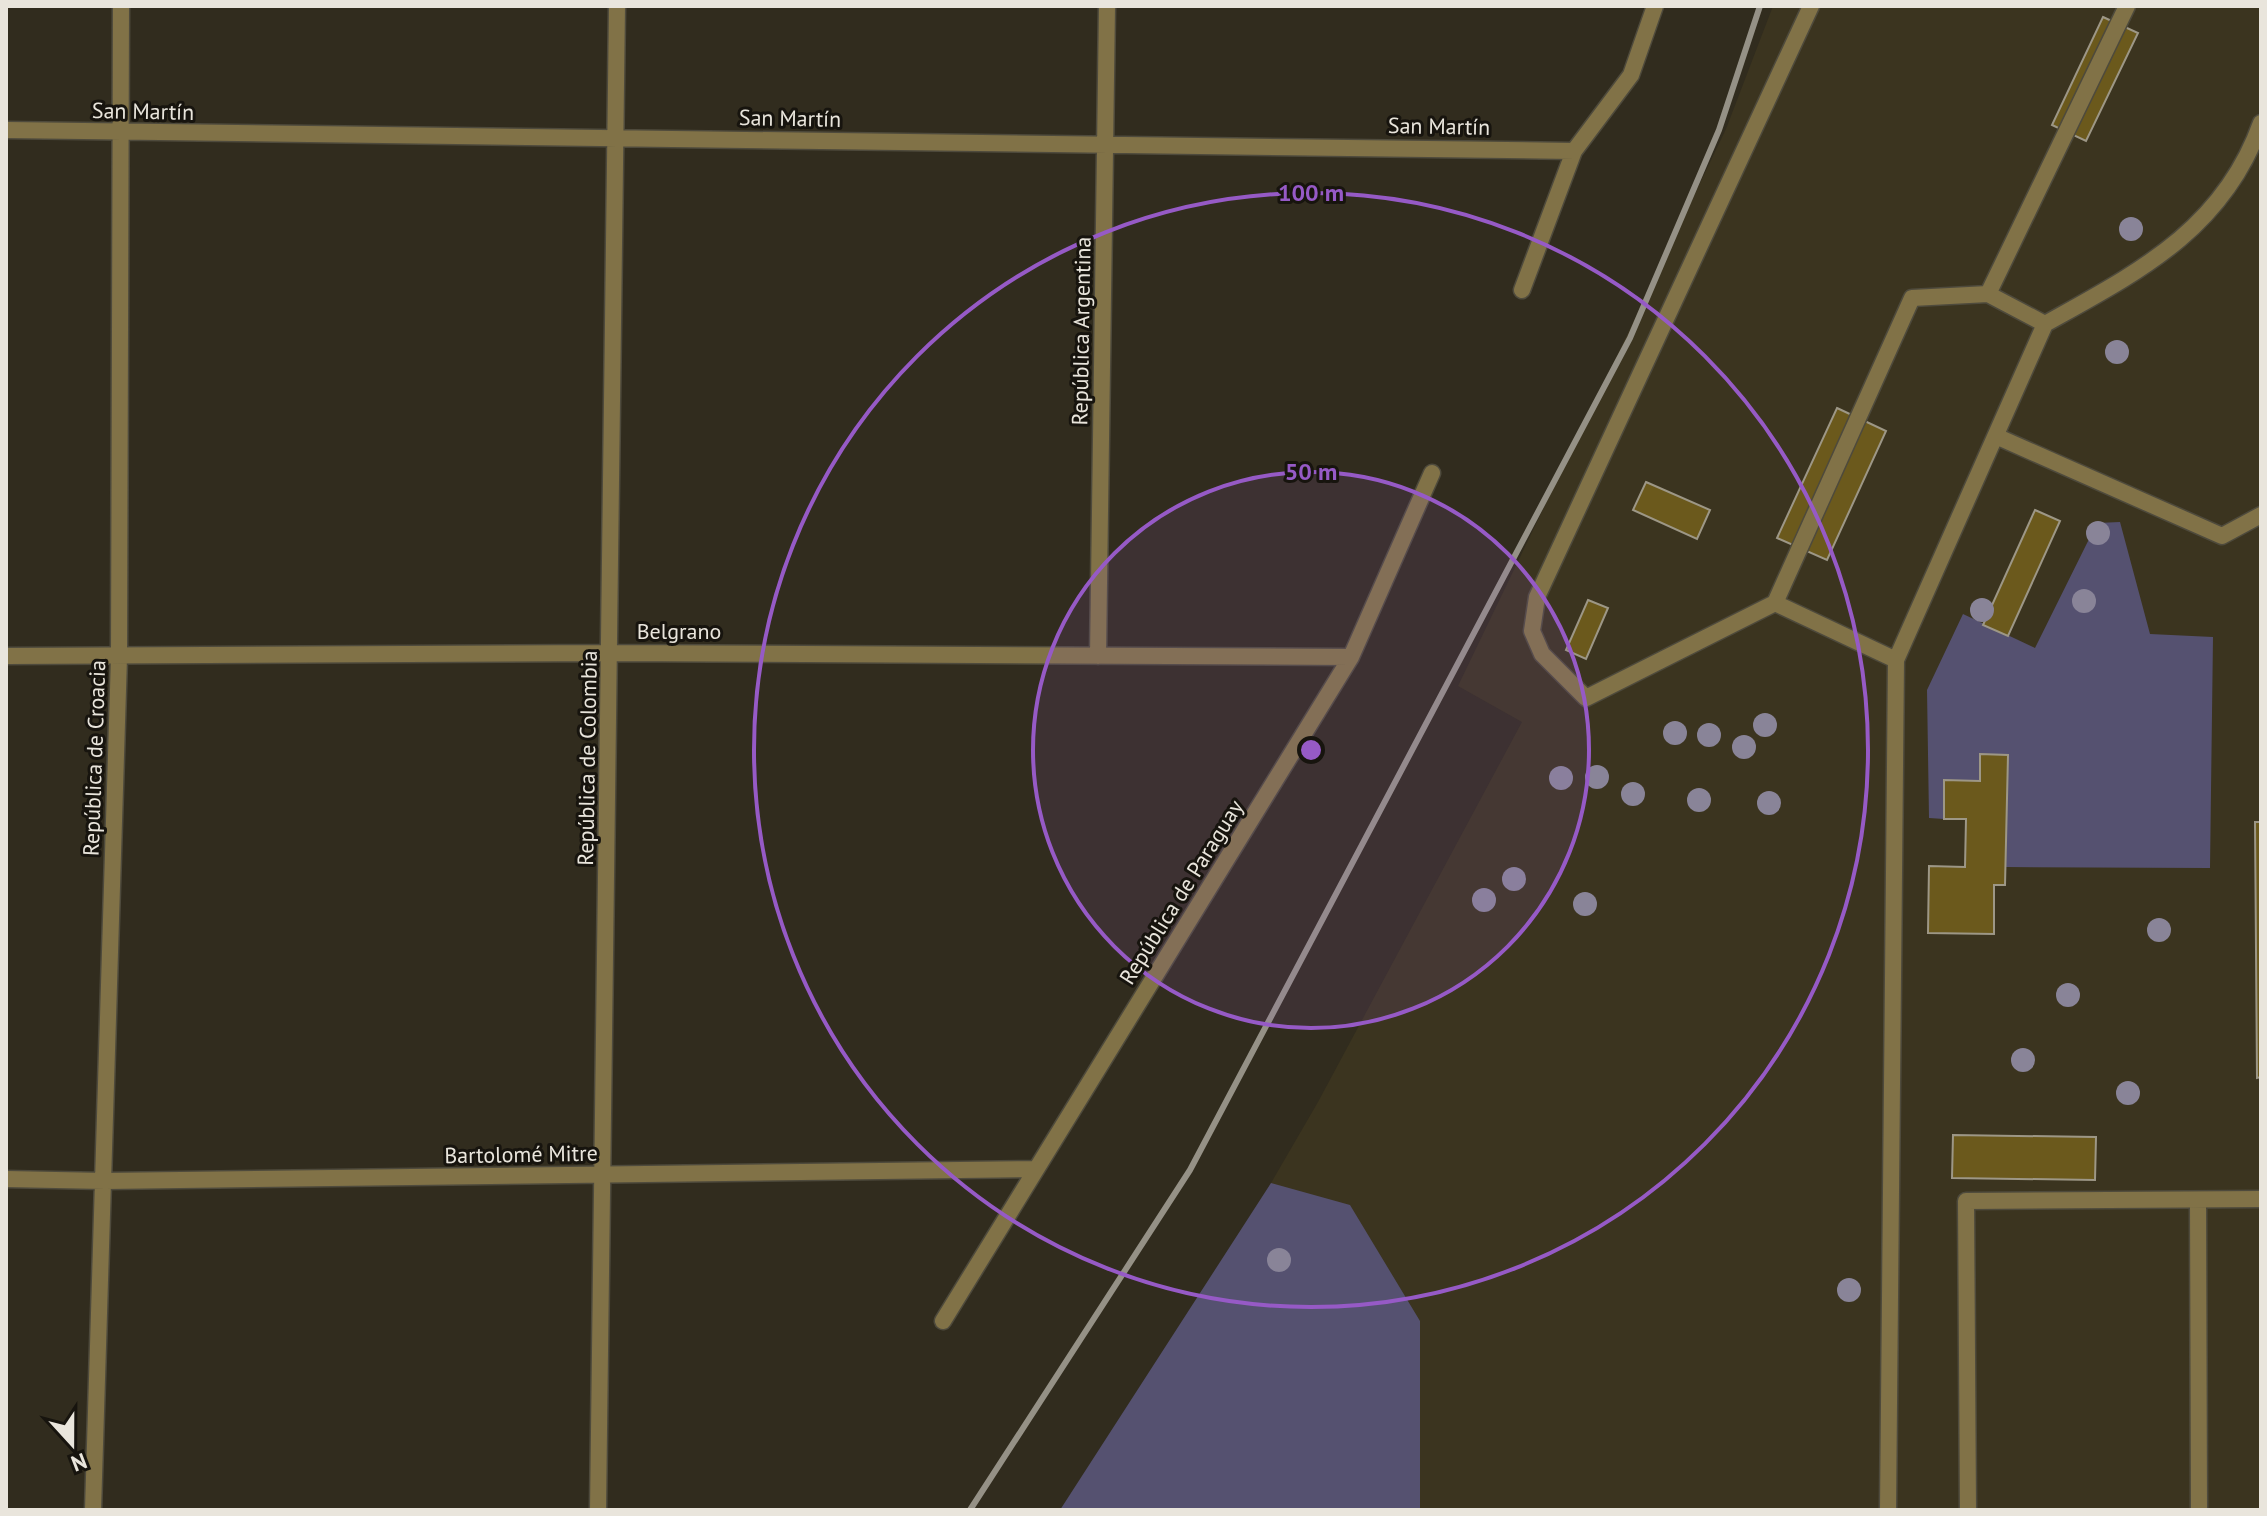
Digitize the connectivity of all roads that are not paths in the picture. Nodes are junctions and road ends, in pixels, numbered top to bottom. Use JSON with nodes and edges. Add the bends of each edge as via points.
{"nodes":[{"id":1,"x":121,"y":6,"type":"edge"},
{"id":2,"x":617,"y":6,"type":"edge"},
{"id":3,"x":1107,"y":6,"type":"edge"},
{"id":4,"x":1655,"y":6,"type":"edge"},
{"id":5,"x":1811,"y":6,"type":"edge"},
{"id":6,"x":2127,"y":6,"type":"edge"},
{"id":7,"x":2261,"y":123,"type":"edge"},
{"id":8,"x":6,"y":130,"type":"edge"},
{"id":9,"x":121,"y":132,"type":"junction"},
{"id":10,"x":616,"y":138,"type":"junction"},
{"id":11,"x":1105,"y":144,"type":"junction"},
{"id":12,"x":1574,"y":151,"type":"junction"},
{"id":13,"x":1522,"y":290,"type":"dead end"},
{"id":14,"x":1988,"y":294,"type":"junction"},
{"id":15,"x":2045,"y":324,"type":"junction"},
{"id":16,"x":1998,"y":437,"type":"junction"},
{"id":17,"x":1432,"y":473,"type":"dead end"},
{"id":18,"x":2261,"y":515,"type":"edge"},
{"id":19,"x":1775,"y":603,"type":"junction"},
{"id":20,"x":610,"y":653,"type":"junction"},
{"id":21,"x":6,"y":656,"type":"edge"},
{"id":22,"x":1098,"y":656,"type":"junction"},
{"id":23,"x":119,"y":657,"type":"junction"},
{"id":24,"x":1351,"y":657,"type":"junction"},
{"id":25,"x":1896,"y":660,"type":"junction"},
{"id":26,"x":1036,"y":1169,"type":"junction"},
{"id":27,"x":605,"y":1175,"type":"junction"},
{"id":28,"x":6,"y":1179,"type":"edge"},
{"id":29,"x":105,"y":1181,"type":"junction"},
{"id":30,"x":2261,"y":1199,"type":"edge"},
{"id":31,"x":2198,"y":1201,"type":"junction"},
{"id":32,"x":943,"y":1321,"type":"dead end"},
{"id":33,"x":93,"y":1510,"type":"edge"},
{"id":34,"x":598,"y":1510,"type":"edge"},
{"id":35,"x":1888,"y":1510,"type":"edge"},
{"id":36,"x":1968,"y":1510,"type":"edge"},
{"id":37,"x":2199,"y":1510,"type":"edge"}],
"edges":[{"from":1,"to":9,"type":"street","name":"República de Croacia"},
{"from":2,"to":10,"type":"street","name":"República de Colombia"},
{"from":3,"to":11,"type":"street","name":"República Argentina"},
{"from":4,"to":12,"type":"street","via":[[1631,75]]},
{"from":5,"to":19,"type":"street","via":[[1537,597],[1532,631],[1542,654],[1586,698]]},
{"from":6,"to":14,"type":"street"},
{"from":7,"to":15,"type":"street","via":[[2250,154],[2210,213],[2152,264]]},
{"from":8,"to":9,"type":"street","name":"San Martín"},
{"from":9,"to":10,"type":"street","name":"San Martín"},
{"from":9,"to":23,"type":"street","name":"República de Croacia"},
{"from":10,"to":11,"type":"street","name":"San Martín"},
{"from":10,"to":20,"type":"street","name":"República de Colombia"},
{"from":11,"to":12,"type":"street","name":"San Martín"},
{"from":11,"to":22,"type":"street","name":"República Argentina"},
{"from":12,"to":13,"type":"street"},
{"from":14,"to":15,"type":"street"},
{"from":14,"to":19,"type":"street","via":[[1912,298]]},
{"from":15,"to":16,"type":"street"},
{"from":16,"to":18,"type":"street","via":[[2222,536]]},
{"from":16,"to":25,"type":"street"},
{"from":17,"to":24,"type":"street","name":"República de Paraguay"},
{"from":19,"to":25,"type":"street"},
{"from":20,"to":22,"type":"street","name":"Belgrano"},
{"from":20,"to":23,"type":"street","name":"Belgrano"},
{"from":20,"to":27,"type":"street","name":"República de Colombia"},
{"from":21,"to":23,"type":"street","name":"Belgrano"},
{"from":22,"to":24,"type":"street","name":"Belgrano"},
{"from":23,"to":29,"type":"street","name":"República de Croacia"},
{"from":24,"to":26,"type":"street","name":"República de Paraguay"},
{"from":25,"to":35,"type":"street"},
{"from":26,"to":27,"type":"street","name":"Bartolomé Mitre"},
{"from":26,"to":32,"type":"street","name":"República de Paraguay"},
{"from":27,"to":29,"type":"street","name":"Bartolomé Mitre"},
{"from":27,"to":34,"type":"street","name":"República de Colombia"},
{"from":28,"to":29,"type":"street","name":"Bartolomé Mitre"},
{"from":29,"to":33,"type":"street","name":"República de Croacia"},
{"from":30,"to":31,"type":"street"},
{"from":31,"to":36,"type":"street","via":[[1966,1201]]},
{"from":31,"to":37,"type":"street"}]}
